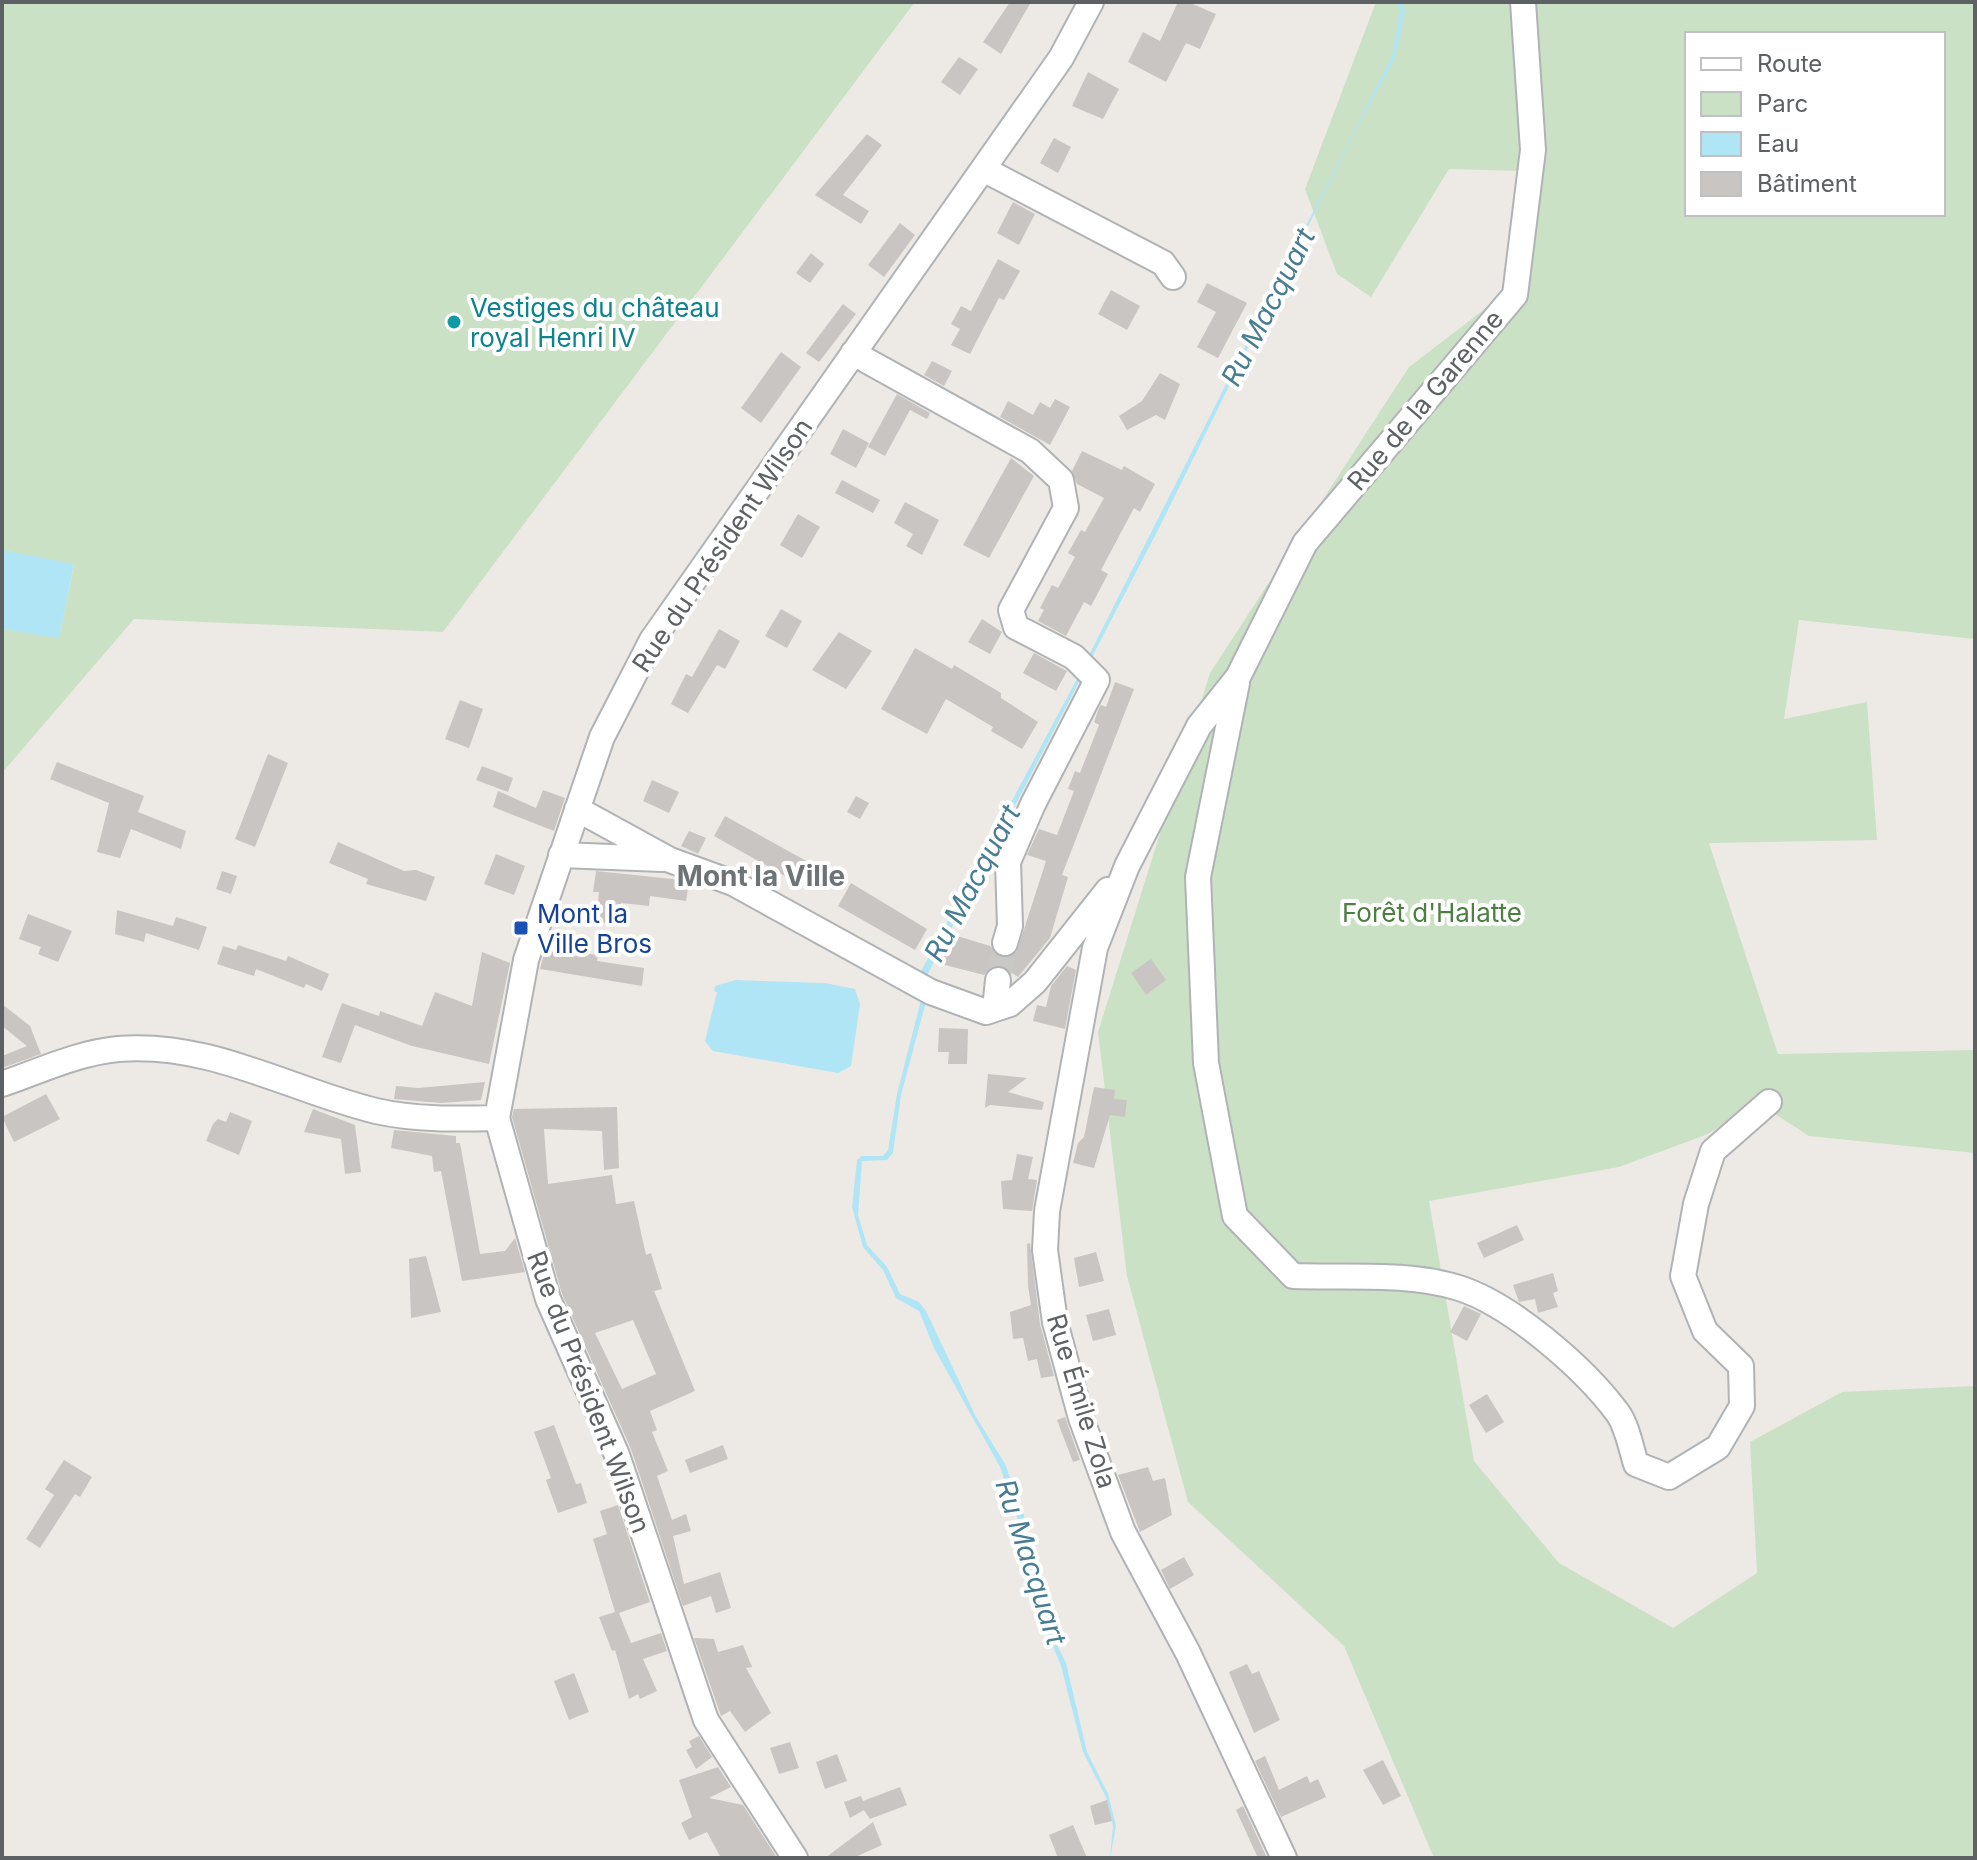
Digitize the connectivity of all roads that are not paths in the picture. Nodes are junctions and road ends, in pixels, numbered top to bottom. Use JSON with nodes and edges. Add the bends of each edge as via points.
{"nodes":[{"id":1,"x":1091,"y":2,"type":"edge"},
{"id":2,"x":1523,"y":2,"type":"edge"},
{"id":3,"x":983,"y":169,"type":"junction"},
{"id":4,"x":1173,"y":277,"type":"dead end"},
{"id":5,"x":853,"y":353,"type":"junction"},
{"id":6,"x":1238,"y":677,"type":"junction"},
{"id":7,"x":577,"y":809,"type":"junction"},
{"id":8,"x":561,"y":855,"type":"junction"},
{"id":9,"x":670,"y":860,"type":"junction"},
{"id":10,"x":1127,"y":866,"type":"junction"},
{"id":11,"x":1005,"y":943,"type":"tunnel mouth"},
{"id":12,"x":998,"y":980,"type":"tunnel mouth"},
{"id":13,"x":995,"y":1009,"type":"junction"},
{"id":14,"x":2,"y":1084,"type":"edge"},
{"id":15,"x":1769,"y":1102,"type":"dead end"},
{"id":16,"x":497,"y":1118,"type":"junction"},
{"id":17,"x":795,"y":1858,"type":"edge"},
{"id":18,"x":1284,"y":1858,"type":"edge"}],
"edges":[{"from":1,"to":3,"type":"street","name":"Rue du Président Wilson","via":[[1061,58]]},
{"from":2,"to":6,"type":"street","name":"Rue de la Garenne","via":[[1533,150],[1515,295],[1305,543]]},
{"from":3,"to":4,"type":"street","via":[[1163,263]]},
{"from":3,"to":5,"type":"street","name":"Rue du Président Wilson"},
{"from":5,"to":7,"type":"street","name":"Rue du Président Wilson","via":[[652,640],[602,737]]},
{"from":5,"to":11,"type":"street","via":[[1030,451],[1061,480],[1066,508],[1011,610],[1016,627],[1074,657],[1097,680],[1008,862],[1010,926]]},
{"from":6,"to":10,"type":"street","via":[[1199,726]]},
{"from":6,"to":15,"type":"street","via":[[1198,877],[1206,1063],[1235,1216],[1293,1276],[1425,1281],[1460,1288],[1529,1327],[1575,1366],[1620,1414],[1636,1464],[1669,1477],[1718,1447],[1742,1406],[1741,1366],[1705,1331],[1683,1276],[1696,1204],[1713,1151]]},
{"from":7,"to":8,"type":"street","name":"Rue du Président Wilson"},
{"from":7,"to":9,"type":"street"},
{"from":8,"to":9,"type":"street"},
{"from":8,"to":16,"type":"street","name":"Rue du Président Wilson","via":[[526,960]]},
{"from":9,"to":13,"type":"street","via":[[733,883],[921,987],[986,1012]]},
{"from":10,"to":13,"type":"street","via":[[1035,982],[1010,1004]]},
{"from":10,"to":18,"type":"street","name":"Rue Émile Zola","via":[[1095,948],[1055,1158],[1045,1250],[1055,1322],[1081,1418],[1123,1532],[1188,1653]]},
{"from":12,"to":13,"type":"street"},
{"from":14,"to":16,"type":"street","via":[[86,1054],[121,1049],[187,1053],[378,1111],[431,1119]]},
{"from":16,"to":17,"type":"street","name":"Rue du Président Wilson","via":[[548,1299],[617,1455],[706,1720]]}]}
